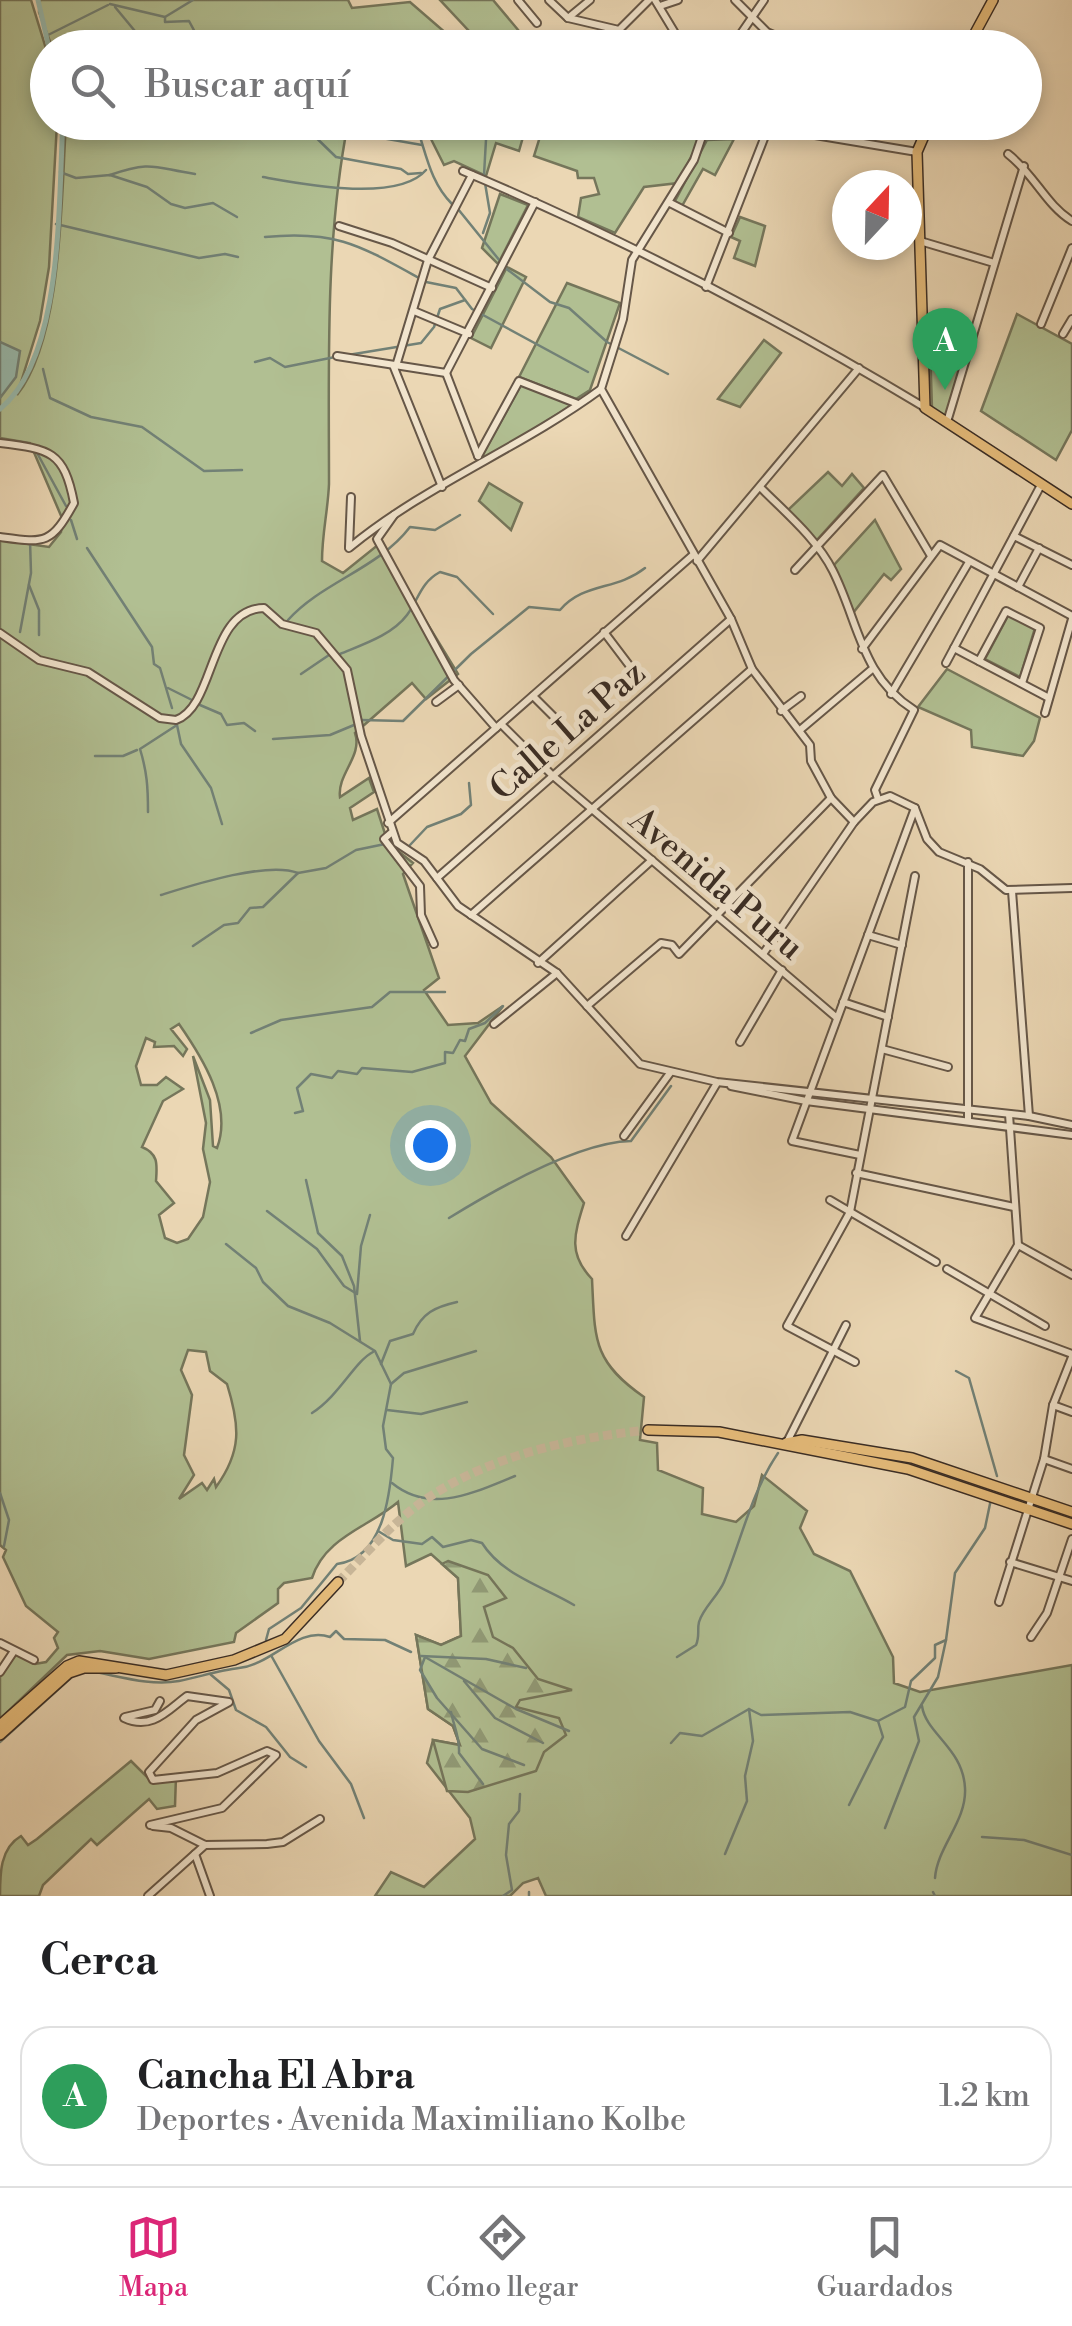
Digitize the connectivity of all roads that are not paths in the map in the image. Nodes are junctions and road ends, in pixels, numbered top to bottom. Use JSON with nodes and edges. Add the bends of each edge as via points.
{"nodes":[{"id":1,"x":518,"y":0,"type":"edge"},
{"id":2,"x":549,"y":0,"type":"edge"},
{"id":3,"x":590,"y":0,"type":"edge"},
{"id":4,"x":678,"y":0,"type":"edge"},
{"id":5,"x":734,"y":0,"type":"edge"},
{"id":6,"x":764,"y":0,"type":"edge"},
{"id":7,"x":993,"y":0,"type":"edge"},
{"id":8,"x":655,"y":2,"type":"edge"},
{"id":9,"x":568,"y":18,"type":"junction"},
{"id":10,"x":752,"y":18,"type":"junction"},
{"id":11,"x":537,"y":23,"type":"dead end"},
{"id":12,"x":673,"y":30,"type":"edge"},
{"id":13,"x":744,"y":30,"type":"edge"},
{"id":14,"x":766,"y":30,"type":"edge"},
{"id":15,"x":977,"y":30,"type":"edge"},
{"id":16,"x":703,"y":140,"type":"edge"},
{"id":17,"x":764,"y":140,"type":"edge"},
{"id":18,"x":846,"y":140,"type":"edge"},
{"id":19,"x":922,"y":140,"type":"edge"},
{"id":20,"x":917,"y":152,"type":"junction"},
{"id":21,"x":1008,"y":154,"type":"dead end"},
{"id":22,"x":1024,"y":166,"type":"junction"},
{"id":23,"x":918,"y":170,"type":"edge"},
{"id":24,"x":463,"y":171,"type":"dead end"},
{"id":25,"x":472,"y":175,"type":"junction"},
{"id":26,"x":534,"y":202,"type":"junction"},
{"id":27,"x":670,"y":203,"type":"junction"},
{"id":28,"x":1072,"y":221,"type":"edge"},
{"id":29,"x":339,"y":226,"type":"dead end"},
{"id":30,"x":729,"y":233,"type":"junction"},
{"id":31,"x":922,"y":242,"type":"edge"},
{"id":32,"x":1072,"y":248,"type":"edge"},
{"id":33,"x":637,"y":252,"type":"junction"},
{"id":34,"x":428,"y":260,"type":"junction"},
{"id":35,"x":920,"y":260,"type":"edge"},
{"id":36,"x":994,"y":263,"type":"junction"},
{"id":37,"x":1060,"y":278,"type":"junction"},
{"id":38,"x":1072,"y":284,"type":"edge"},
{"id":39,"x":706,"y":287,"type":"junction"},
{"id":40,"x":492,"y":288,"type":"junction"},
{"id":41,"x":414,"y":311,"type":"junction"},
{"id":42,"x":1072,"y":319,"type":"edge"},
{"id":43,"x":1041,"y":324,"type":"dead end"},
{"id":44,"x":469,"y":334,"type":"junction"},
{"id":45,"x":1064,"y":334,"type":"dead end"},
{"id":46,"x":337,"y":356,"type":"dead end"},
{"id":47,"x":394,"y":366,"type":"junction"},
{"id":48,"x":859,"y":368,"type":"junction"},
{"id":49,"x":446,"y":373,"type":"junction"},
{"id":50,"x":601,"y":389,"type":"junction"},
{"id":51,"x":579,"y":405,"type":"junction"},
{"id":52,"x":924,"y":408,"type":"junction"},
{"id":53,"x":946,"y":423,"type":"junction"},
{"id":54,"x":0,"y":443,"type":"edge"},
{"id":55,"x":478,"y":456,"type":"junction"},
{"id":56,"x":480,"y":466,"type":"junction"},
{"id":57,"x":1041,"y":485,"type":"junction"},
{"id":58,"x":442,"y":487,"type":"junction"},
{"id":59,"x":761,"y":488,"type":"junction"},
{"id":60,"x":351,"y":497,"type":"dead end"},
{"id":61,"x":1072,"y":504,"type":"edge"},
{"id":62,"x":394,"y":514,"type":"junction"},
{"id":63,"x":0,"y":536,"type":"edge"},
{"id":64,"x":1014,"y":536,"type":"junction"},
{"id":65,"x":816,"y":547,"type":"junction"},
{"id":66,"x":1038,"y":548,"type":"junction"},
{"id":67,"x":931,"y":556,"type":"junction"},
{"id":68,"x":695,"y":558,"type":"junction"},
{"id":69,"x":968,"y":562,"type":"junction"},
{"id":70,"x":1072,"y":566,"type":"edge"},
{"id":71,"x":795,"y":570,"type":"dead end"},
{"id":72,"x":994,"y":575,"type":"junction"},
{"id":73,"x":1018,"y":588,"type":"junction"},
{"id":74,"x":1072,"y":617,"type":"edge"},
{"id":75,"x":731,"y":619,"type":"junction"},
{"id":76,"x":0,"y":632,"type":"edge"},
{"id":77,"x":604,"y":632,"type":"junction"},
{"id":78,"x":954,"y":648,"type":"junction"},
{"id":79,"x":861,"y":650,"type":"junction"},
{"id":80,"x":979,"y":661,"type":"junction"},
{"id":81,"x":946,"y":662,"type":"dead end"},
{"id":82,"x":632,"y":669,"type":"dead end"},
{"id":83,"x":752,"y":669,"type":"junction"},
{"id":84,"x":871,"y":670,"type":"junction"},
{"id":85,"x":1022,"y":683,"type":"junction"},
{"id":86,"x":459,"y":685,"type":"junction"},
{"id":87,"x":891,"y":694,"type":"junction"},
{"id":88,"x":532,"y":696,"type":"junction"},
{"id":89,"x":802,"y":696,"type":"dead end"},
{"id":90,"x":1049,"y":698,"type":"junction"},
{"id":91,"x":436,"y":702,"type":"dead end"},
{"id":92,"x":781,"y":712,"type":"junction"},
{"id":93,"x":1045,"y":713,"type":"dead end"},
{"id":94,"x":499,"y":726,"type":"junction"},
{"id":95,"x":565,"y":728,"type":"dead end"},
{"id":96,"x":800,"y":730,"type":"junction"},
{"id":97,"x":552,"y":775,"type":"junction"},
{"id":98,"x":831,"y":798,"type":"junction"},
{"id":99,"x":878,"y":799,"type":"junction"},
{"id":100,"x":915,"y":808,"type":"junction"},
{"id":101,"x":594,"y":811,"type":"junction"},
{"id":102,"x":854,"y":822,"type":"junction"},
{"id":103,"x":387,"y":824,"type":"junction"},
{"id":104,"x":392,"y":833,"type":"junction"},
{"id":105,"x":652,"y":860,"type":"junction"},
{"id":106,"x":968,"y":862,"type":"junction"},
{"id":107,"x":915,"y":876,"type":"dead end"},
{"id":108,"x":436,"y":878,"type":"junction"},
{"id":109,"x":1072,"y":888,"type":"edge"},
{"id":110,"x":1012,"y":891,"type":"junction"},
{"id":111,"x":471,"y":915,"type":"junction"},
{"id":112,"x":718,"y":916,"type":"junction"},
{"id":113,"x":868,"y":934,"type":"junction"},
{"id":114,"x":434,"y":944,"type":"dead end"},
{"id":115,"x":902,"y":945,"type":"junction"},
{"id":116,"x":763,"y":954,"type":"junction"},
{"id":117,"x":538,"y":963,"type":"junction"},
{"id":118,"x":782,"y":970,"type":"junction"},
{"id":119,"x":557,"y":973,"type":"junction"},
{"id":120,"x":843,"y":1002,"type":"junction"},
{"id":121,"x":587,"y":1006,"type":"junction"},
{"id":122,"x":888,"y":1016,"type":"junction"},
{"id":123,"x":837,"y":1018,"type":"junction"},
{"id":124,"x":494,"y":1024,"type":"dead end"},
{"id":125,"x":740,"y":1042,"type":"dead end"},
{"id":126,"x":882,"y":1050,"type":"junction"},
{"id":127,"x":948,"y":1066,"type":"dead end"},
{"id":128,"x":670,"y":1073,"type":"junction"},
{"id":129,"x":721,"y":1083,"type":"junction"},
{"id":130,"x":810,"y":1092,"type":"junction"},
{"id":131,"x":872,"y":1099,"type":"junction"},
{"id":132,"x":806,"y":1101,"type":"junction"},
{"id":133,"x":871,"y":1108,"type":"junction"},
{"id":134,"x":968,"y":1110,"type":"junction"},
{"id":135,"x":1008,"y":1114,"type":"junction"},
{"id":136,"x":1029,"y":1116,"type":"junction"},
{"id":137,"x":968,"y":1120,"type":"junction"},
{"id":138,"x":1009,"y":1124,"type":"junction"},
{"id":139,"x":1072,"y":1125,"type":"edge"},
{"id":140,"x":1072,"y":1135,"type":"edge"},
{"id":141,"x":624,"y":1136,"type":"dead end"},
{"id":142,"x":860,"y":1155,"type":"junction"},
{"id":143,"x":856,"y":1173,"type":"junction"},
{"id":144,"x":830,"y":1200,"type":"dead end"},
{"id":145,"x":1014,"y":1206,"type":"junction"},
{"id":146,"x":850,"y":1212,"type":"junction"},
{"id":147,"x":626,"y":1236,"type":"dead end"},
{"id":148,"x":1018,"y":1245,"type":"junction"},
{"id":149,"x":936,"y":1262,"type":"dead end"},
{"id":150,"x":948,"y":1269,"type":"dead end"},
{"id":151,"x":1072,"y":1275,"type":"edge"},
{"id":152,"x":989,"y":1293,"type":"junction"},
{"id":153,"x":846,"y":1325,"type":"dead end"},
{"id":154,"x":1045,"y":1326,"type":"dead end"},
{"id":155,"x":833,"y":1350,"type":"junction"},
{"id":156,"x":1072,"y":1356,"type":"edge"},
{"id":157,"x":856,"y":1362,"type":"dead end"},
{"id":158,"x":1053,"y":1405,"type":"junction"},
{"id":159,"x":1072,"y":1412,"type":"edge"},
{"id":160,"x":648,"y":1430,"type":"tunnel mouth"},
{"id":161,"x":786,"y":1443,"type":"junction"},
{"id":162,"x":1044,"y":1460,"type":"junction"},
{"id":163,"x":1072,"y":1470,"type":"edge"},
{"id":164,"x":1028,"y":1503,"type":"junction"},
{"id":165,"x":1072,"y":1512,"type":"edge"},
{"id":166,"x":1072,"y":1524,"type":"edge"},
{"id":167,"x":1072,"y":1539,"type":"edge"},
{"id":168,"x":1010,"y":1562,"type":"junction"},
{"id":169,"x":1058,"y":1578,"type":"junction"},
{"id":170,"x":338,"y":1582,"type":"tunnel mouth"},
{"id":171,"x":1072,"y":1582,"type":"edge"},
{"id":172,"x":999,"y":1602,"type":"dead end"},
{"id":173,"x":1032,"y":1637,"type":"dead end"},
{"id":174,"x":0,"y":1642,"type":"edge"},
{"id":175,"x":14,"y":1651,"type":"junction"},
{"id":176,"x":34,"y":1660,"type":"dead end"},
{"id":177,"x":116,"y":1668,"type":"junction"},
{"id":178,"x":0,"y":1672,"type":"edge"},
{"id":179,"x":160,"y":1700,"type":"dead end"},
{"id":180,"x":0,"y":1725,"type":"edge"},
{"id":181,"x":0,"y":1734,"type":"edge"},
{"id":182,"x":320,"y":1818,"type":"dead end"},
{"id":183,"x":204,"y":1845,"type":"junction"},
{"id":184,"x":195,"y":1854,"type":"junction"},
{"id":185,"x":163,"y":1882,"type":"junction"},
{"id":186,"x":148,"y":1896,"type":"edge"},
{"id":187,"x":168,"y":1896,"type":"edge"},
{"id":188,"x":210,"y":1896,"type":"edge"}],
"edges":[{"from":1,"to":11,"type":"street"},
{"from":2,"to":9,"type":"street"},
{"from":3,"to":9,"type":"street"},
{"from":4,"to":8,"type":"street"},
{"from":5,"to":10,"type":"street"},
{"from":6,"to":10,"type":"street"},
{"from":7,"to":15,"type":"main road"},
{"from":8,"to":9,"type":"street","via":[[619,30]]},
{"from":8,"to":12,"type":"street"},
{"from":10,"to":13,"type":"street"},
{"from":10,"to":14,"type":"street"},
{"from":16,"to":27,"type":"street"},
{"from":17,"to":30,"type":"street"},
{"from":18,"to":20,"type":"street"},
{"from":19,"to":20,"type":"main road"},
{"from":20,"to":23,"type":"main road"},
{"from":21,"to":22,"type":"street"},
{"from":22,"to":28,"type":"street","via":[[1057,212]]},
{"from":22,"to":36,"type":"street"},
{"from":24,"to":25,"type":"street"},
{"from":25,"to":26,"type":"street"},
{"from":25,"to":34,"type":"street"},
{"from":26,"to":33,"type":"street"},
{"from":26,"to":40,"type":"street"},
{"from":27,"to":30,"type":"street"},
{"from":27,"to":33,"type":"street"},
{"from":29,"to":34,"type":"street"},
{"from":30,"to":39,"type":"street"},
{"from":31,"to":36,"type":"street"},
{"from":32,"to":37,"type":"street"},
{"from":33,"to":39,"type":"street"},
{"from":33,"to":50,"type":"street"},
{"from":34,"to":40,"type":"street"},
{"from":34,"to":41,"type":"street"},
{"from":35,"to":52,"type":"main road"},
{"from":36,"to":53,"type":"street"},
{"from":37,"to":38,"type":"street"},
{"from":37,"to":43,"type":"street"},
{"from":39,"to":48,"type":"street"},
{"from":40,"to":44,"type":"street"},
{"from":41,"to":44,"type":"street"},
{"from":41,"to":47,"type":"street"},
{"from":42,"to":45,"type":"street"},
{"from":44,"to":49,"type":"street"},
{"from":46,"to":47,"type":"street"},
{"from":47,"to":49,"type":"street"},
{"from":47,"to":58,"type":"street"},
{"from":48,"to":52,"type":"street"},
{"from":48,"to":59,"type":"street"},
{"from":49,"to":55,"type":"street"},
{"from":50,"to":51,"type":"street"},
{"from":50,"to":68,"type":"street"},
{"from":51,"to":55,"type":"street","via":[[519,381]]},
{"from":51,"to":56,"type":"street"},
{"from":52,"to":53,"type":"main road"},
{"from":53,"to":57,"type":"main road"},
{"from":54,"to":63,"type":"street","via":[[58,459],[67,468],[74,503],[54,536],[42,542]]},
{"from":55,"to":56,"type":"street"},
{"from":56,"to":58,"type":"street"},
{"from":57,"to":61,"type":"main road"},
{"from":57,"to":64,"type":"street"},
{"from":58,"to":62,"type":"street"},
{"from":59,"to":65,"type":"street"},
{"from":59,"to":68,"type":"street"},
{"from":60,"to":62,"type":"street","via":[[348,548]]},
{"from":62,"to":86,"type":"street","name":"Avenida Puru","via":[[377,540]]},
{"from":64,"to":66,"type":"street"},
{"from":64,"to":72,"type":"street"},
{"from":65,"to":67,"type":"street","via":[[883,474]]},
{"from":65,"to":71,"type":"street"},
{"from":65,"to":79,"type":"street","via":[[832,568]]},
{"from":66,"to":70,"type":"street"},
{"from":66,"to":73,"type":"street"},
{"from":67,"to":69,"type":"street","via":[[940,545]]},
{"from":67,"to":79,"type":"street"},
{"from":68,"to":75,"type":"street"},
{"from":68,"to":77,"type":"street"},
{"from":69,"to":72,"type":"street"},
{"from":69,"to":87,"type":"street"},
{"from":72,"to":73,"type":"street"},
{"from":72,"to":78,"type":"street"},
{"from":73,"to":74,"type":"street"},
{"from":74,"to":90,"type":"street"},
{"from":75,"to":83,"type":"street"},
{"from":75,"to":97,"type":"street","name":"Calle La Paz"},
{"from":76,"to":103,"type":"street","via":[[39,660],[88,672],[160,718],[176,720],[196,704],[210,664],[248,611],[264,608],[278,622],[308,628],[347,670]]},
{"from":77,"to":82,"type":"street"},
{"from":77,"to":88,"type":"street"},
{"from":78,"to":80,"type":"street"},
{"from":78,"to":81,"type":"street"},
{"from":79,"to":84,"type":"street"},
{"from":80,"to":85,"type":"street"},
{"from":80,"to":85,"type":"street","via":[[1006,610],[1040,628]]},
{"from":83,"to":92,"type":"street"},
{"from":83,"to":101,"type":"street"},
{"from":84,"to":87,"type":"street"},
{"from":84,"to":96,"type":"street"},
{"from":85,"to":90,"type":"street"},
{"from":86,"to":91,"type":"street"},
{"from":86,"to":94,"type":"street","name":"Avenida Puru"},
{"from":87,"to":99,"type":"street","via":[[914,710],[875,790]]},
{"from":88,"to":94,"type":"street"},
{"from":88,"to":95,"type":"street"},
{"from":89,"to":92,"type":"street"},
{"from":90,"to":93,"type":"street"},
{"from":92,"to":96,"type":"street"},
{"from":94,"to":97,"type":"street","name":"Avenida Puru"},
{"from":94,"to":103,"type":"street"},
{"from":96,"to":98,"type":"street"},
{"from":97,"to":101,"type":"street","name":"Avenida Puru"},
{"from":97,"to":108,"type":"street","name":"Calle La Paz"},
{"from":98,"to":102,"type":"street"},
{"from":98,"to":112,"type":"street"},
{"from":99,"to":100,"type":"street","via":[[890,796]]},
{"from":99,"to":102,"type":"street"},
{"from":100,"to":106,"type":"street","via":[[927,839]]},
{"from":100,"to":113,"type":"street"},
{"from":101,"to":105,"type":"street","name":"Avenida Puru"},
{"from":101,"to":111,"type":"street"},
{"from":102,"to":116,"type":"street"},
{"from":103,"to":104,"type":"street"},
{"from":104,"to":108,"type":"street"},
{"from":104,"to":114,"type":"street","via":[[384,839],[420,886],[422,916]]},
{"from":105,"to":112,"type":"street","name":"Avenida Puru"},
{"from":105,"to":117,"type":"street"},
{"from":106,"to":110,"type":"street"},
{"from":106,"to":134,"type":"street"},
{"from":107,"to":115,"type":"street"},
{"from":108,"to":111,"type":"street"},
{"from":109,"to":110,"type":"street"},
{"from":110,"to":136,"type":"street"},
{"from":111,"to":117,"type":"street"},
{"from":112,"to":116,"type":"street","name":"Avenida Puru"},
{"from":112,"to":121,"type":"street","via":[[680,954],[660,943]]},
{"from":113,"to":115,"type":"street"},
{"from":113,"to":120,"type":"street"},
{"from":115,"to":122,"type":"street"},
{"from":116,"to":118,"type":"street","name":"Avenida Puru"},
{"from":117,"to":119,"type":"street"},
{"from":118,"to":123,"type":"street","name":"Avenida Puru"},
{"from":118,"to":125,"type":"street"},
{"from":119,"to":121,"type":"street"},
{"from":119,"to":124,"type":"street"},
{"from":120,"to":122,"type":"street"},
{"from":120,"to":123,"type":"street"},
{"from":121,"to":128,"type":"street","via":[[628,1055]]},
{"from":122,"to":126,"type":"street"},
{"from":123,"to":130,"type":"street"},
{"from":126,"to":127,"type":"street"},
{"from":126,"to":131,"type":"street"},
{"from":128,"to":129,"type":"street"},
{"from":128,"to":141,"type":"street"},
{"from":129,"to":130,"type":"street"},
{"from":129,"to":132,"type":"street"},
{"from":129,"to":147,"type":"street"},
{"from":130,"to":131,"type":"street"},
{"from":130,"to":132,"type":"street"},
{"from":131,"to":133,"type":"street"},
{"from":131,"to":134,"type":"street"},
{"from":132,"to":133,"type":"street"},
{"from":132,"to":142,"type":"street","via":[[792,1140]]},
{"from":133,"to":137,"type":"street"},
{"from":133,"to":142,"type":"street"},
{"from":134,"to":135,"type":"street"},
{"from":134,"to":137,"type":"street"},
{"from":135,"to":136,"type":"street"},
{"from":135,"to":138,"type":"street"},
{"from":136,"to":139,"type":"street"},
{"from":137,"to":138,"type":"street"},
{"from":138,"to":140,"type":"street"},
{"from":138,"to":145,"type":"street"},
{"from":142,"to":143,"type":"street"},
{"from":143,"to":145,"type":"street"},
{"from":143,"to":146,"type":"street"},
{"from":144,"to":146,"type":"street"},
{"from":145,"to":148,"type":"street"},
{"from":146,"to":149,"type":"street"},
{"from":146,"to":155,"type":"street","via":[[787,1326]]},
{"from":148,"to":151,"type":"street"},
{"from":148,"to":152,"type":"street"},
{"from":150,"to":152,"type":"street"},
{"from":152,"to":154,"type":"street"},
{"from":152,"to":156,"type":"street","via":[[975,1318]]},
{"from":153,"to":155,"type":"street"},
{"from":155,"to":157,"type":"street"},
{"from":155,"to":161,"type":"street"},
{"from":156,"to":158,"type":"street"},
{"from":158,"to":159,"type":"street"},
{"from":158,"to":162,"type":"street"},
{"from":160,"to":161,"type":"main road"},
{"from":161,"to":164,"type":"main road","via":[[878,1451]]},
{"from":162,"to":163,"type":"street"},
{"from":162,"to":164,"type":"street"},
{"from":164,"to":165,"type":"main road"},
{"from":164,"to":166,"type":"main road"},
{"from":164,"to":168,"type":"street"},
{"from":167,"to":169,"type":"street"},
{"from":168,"to":169,"type":"street"},
{"from":168,"to":172,"type":"street"},
{"from":169,"to":171,"type":"street"},
{"from":169,"to":173,"type":"street"},
{"from":170,"to":177,"type":"main road","via":[[300,1628],[264,1650],[176,1675]]},
{"from":174,"to":175,"type":"street"},
{"from":175,"to":176,"type":"street"},
{"from":175,"to":178,"type":"street"},
{"from":177,"to":180,"type":"main road","via":[[73,1663]]},
{"from":177,"to":181,"type":"main road","via":[[69,1673]]},
{"from":179,"to":183,"type":"street","via":[[155,1710],[124,1718],[163,1718],[188,1696],[229,1702],[196,1720],[148,1772],[153,1780],[217,1773],[267,1751],[276,1755],[222,1808],[150,1826],[172,1828]]},
{"from":182,"to":183,"type":"street","via":[[283,1842]]},
{"from":183,"to":184,"type":"street"},
{"from":184,"to":185,"type":"street"},
{"from":184,"to":188,"type":"street"},
{"from":185,"to":186,"type":"street"},
{"from":185,"to":187,"type":"street"}]}
